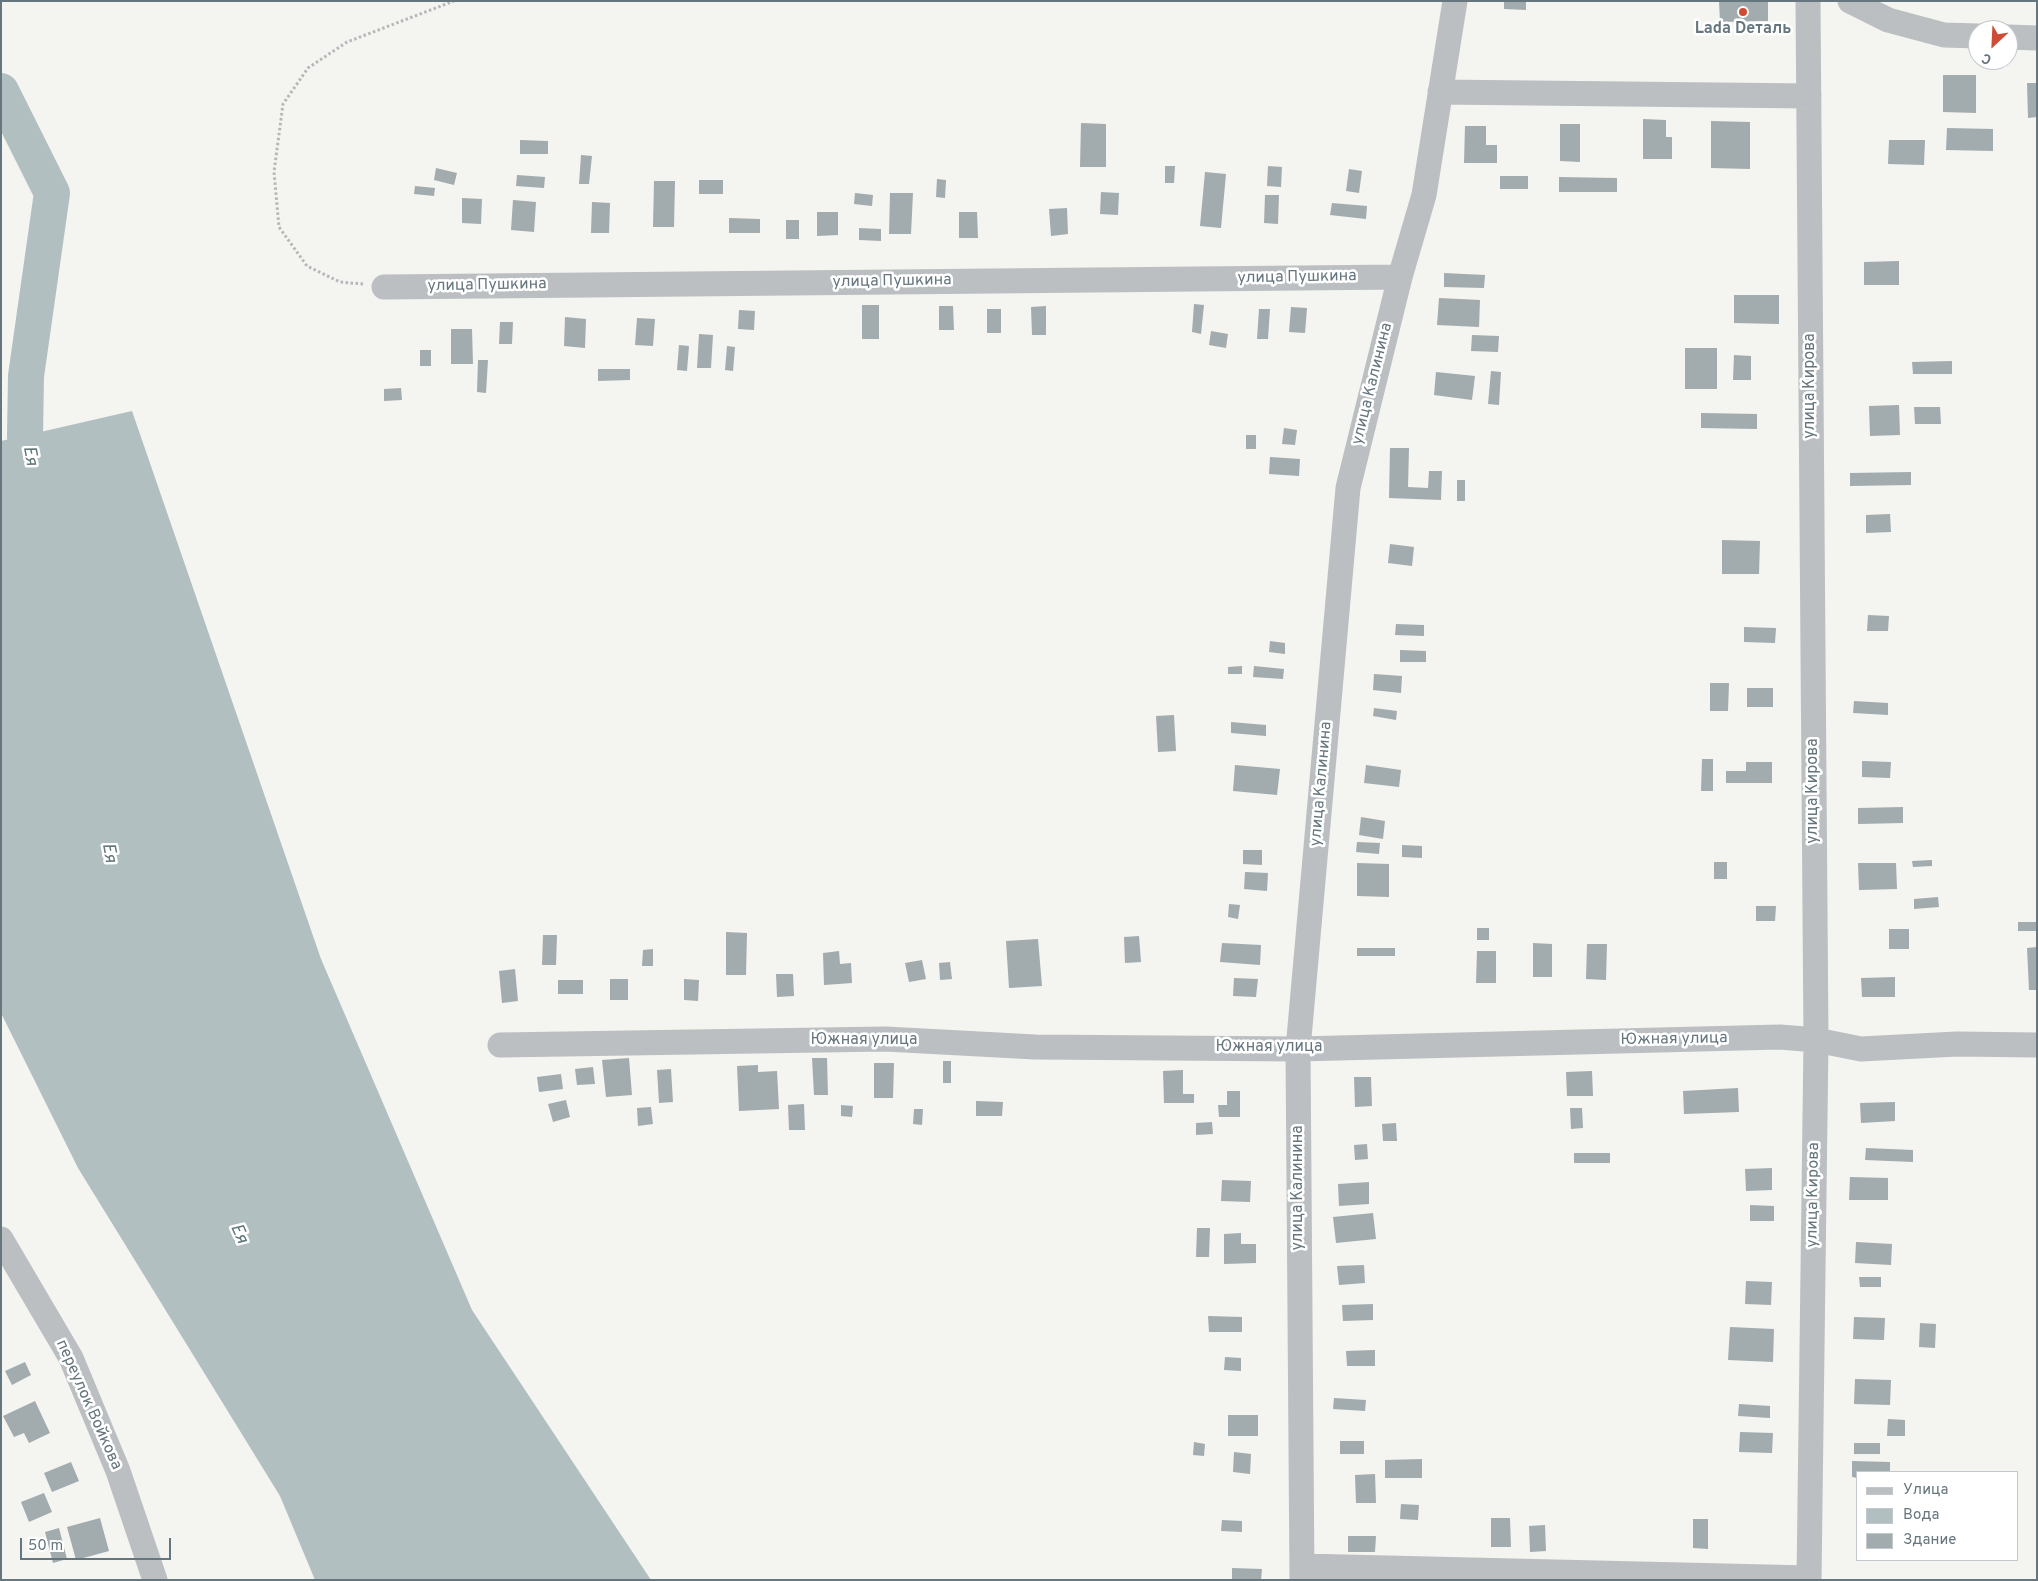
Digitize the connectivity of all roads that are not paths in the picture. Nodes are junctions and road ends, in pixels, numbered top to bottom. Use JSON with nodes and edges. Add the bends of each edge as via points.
{"nodes":[{"id":1,"x":1455,"y":1,"type":"edge"},
{"id":2,"x":1808,"y":1,"type":"edge"},
{"id":3,"x":1850,"y":1,"type":"edge"},
{"id":4,"x":1968,"y":36,"type":"edge"},
{"id":5,"x":2018,"y":37,"type":"edge"},
{"id":6,"x":2037,"y":38,"type":"edge"},
{"id":7,"x":1440,"y":92,"type":"junction"},
{"id":8,"x":1809,"y":96,"type":"junction"},
{"id":9,"x":1400,"y":277,"type":"junction"},
{"id":10,"x":384,"y":287,"type":"road end"},
{"id":11,"x":1816,"y":1040,"type":"junction"},
{"id":12,"x":500,"y":1045,"type":"dead end"},
{"id":13,"x":2037,"y":1045,"type":"edge"},
{"id":14,"x":1298,"y":1049,"type":"junction"},
{"id":15,"x":1,"y":1239,"type":"edge"},
{"id":16,"x":1302,"y":1573,"type":"edge"},
{"id":17,"x":1809,"y":1579,"type":"edge"},
{"id":18,"x":155,"y":1580,"type":"edge"}],
"edges":[{"from":1,"to":7,"type":"street","name":"улица Калинина"},
{"from":2,"to":8,"type":"street","name":"улица Кирова"},
{"from":3,"to":4,"type":"street","via":[[1888,20],[1944,35]]},
{"from":5,"to":6,"type":"street"},
{"from":7,"to":8,"type":"street"},
{"from":7,"to":9,"type":"street","name":"улица Калинина","via":[[1424,195]]},
{"from":8,"to":11,"type":"street","name":"улица Кирова"},
{"from":9,"to":10,"type":"street","name":"улица Пушкина"},
{"from":9,"to":14,"type":"street","name":"улица Калинина","via":[[1348,488]]},
{"from":11,"to":13,"type":"street","name":"Южная улица","via":[[1861,1050],[1957,1044]]},
{"from":11,"to":14,"type":"street","name":"Южная улица","via":[[1780,1037]]},
{"from":11,"to":17,"type":"street","name":"улица Кирова"},
{"from":12,"to":14,"type":"street","name":"Южная улица","via":[[886,1039],[1035,1047]]},
{"from":14,"to":16,"type":"street","name":"улица Калинина"},
{"from":15,"to":18,"type":"street","name":"переулок Войкова","via":[[71,1358],[118,1471]]},
{"from":16,"to":17,"type":"street"}]}
